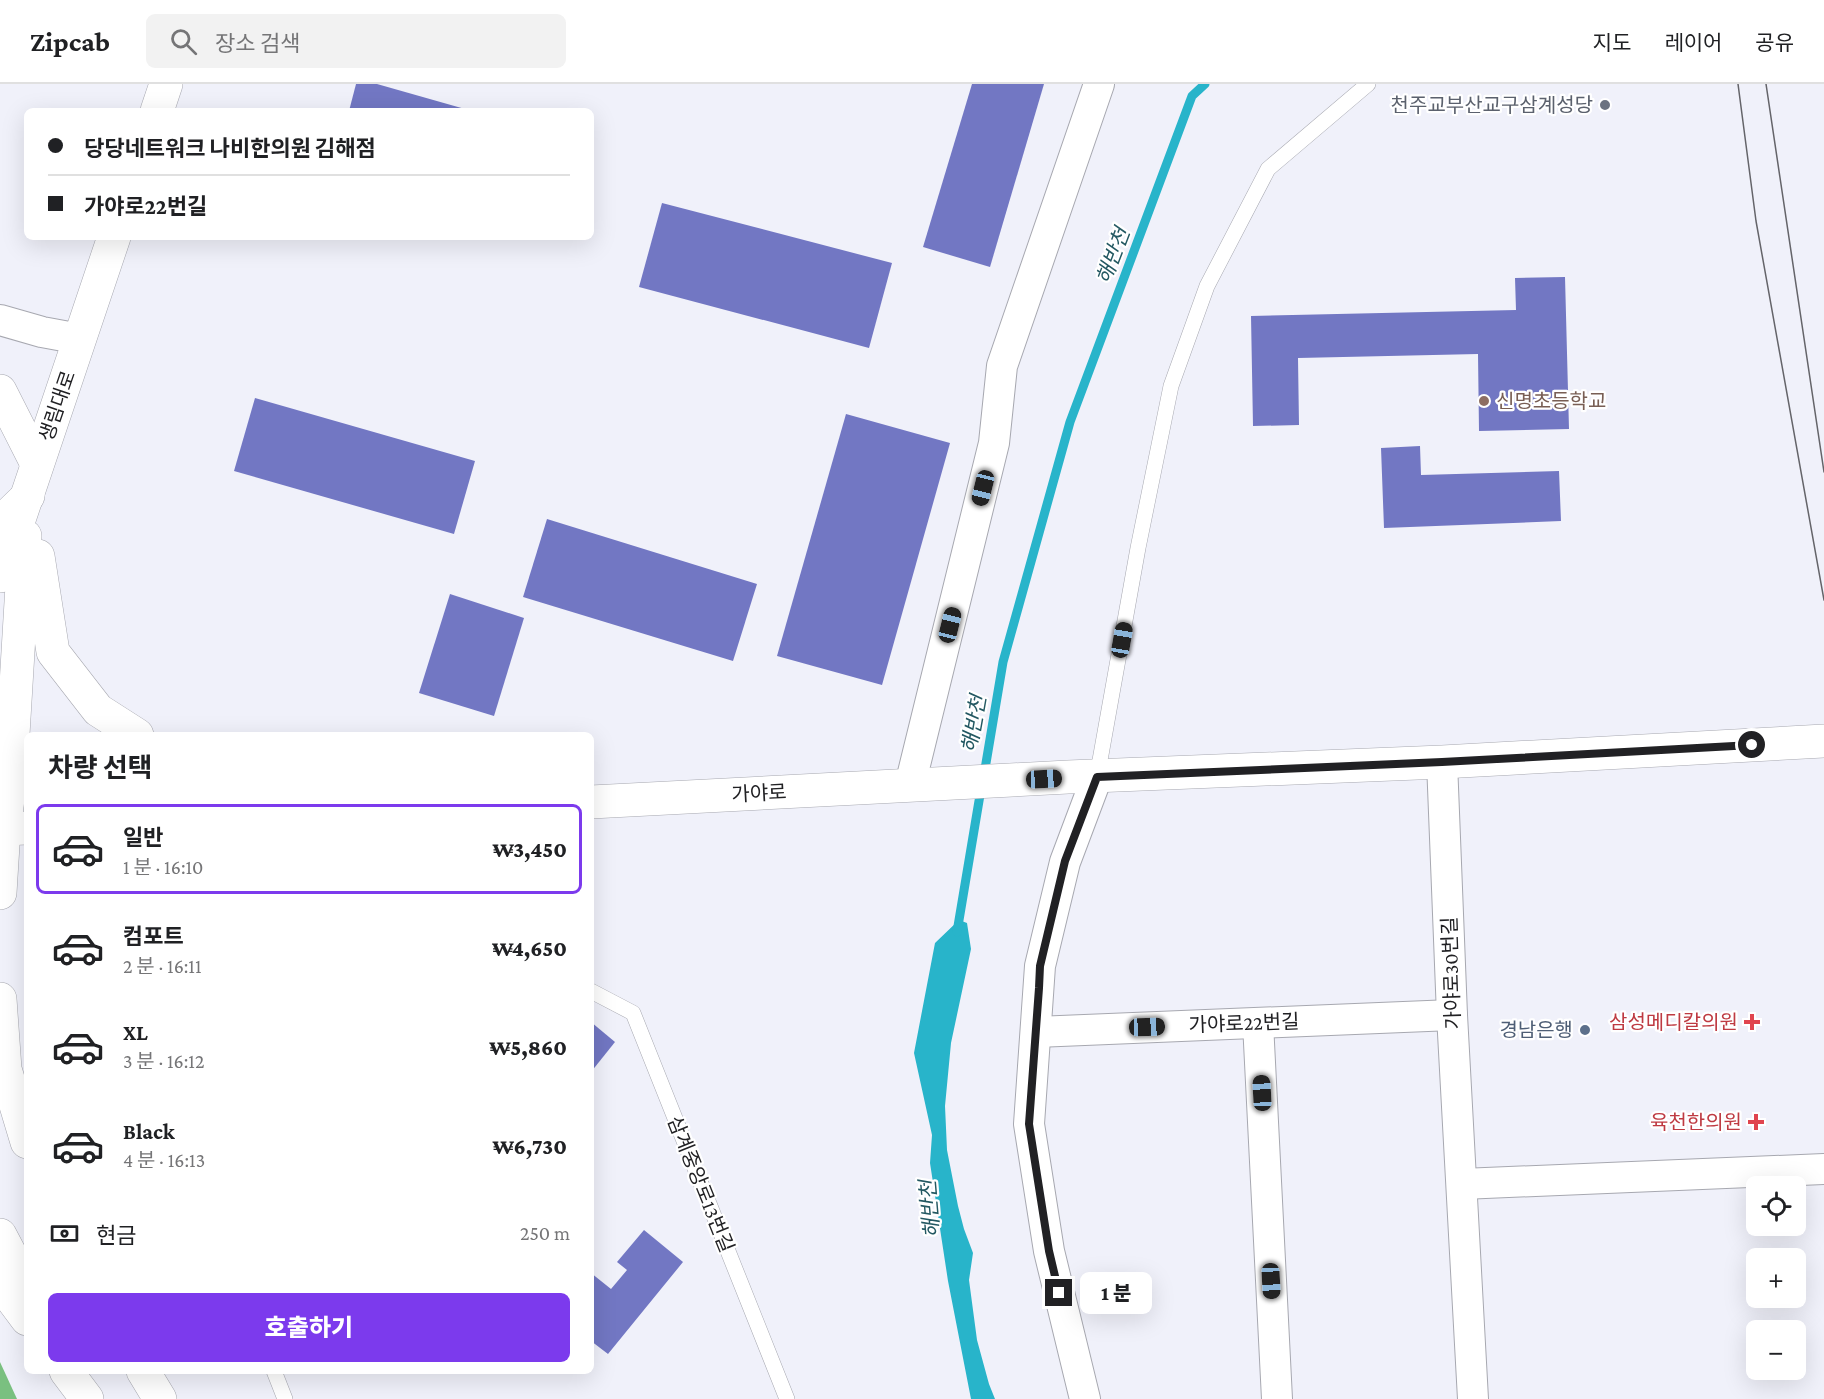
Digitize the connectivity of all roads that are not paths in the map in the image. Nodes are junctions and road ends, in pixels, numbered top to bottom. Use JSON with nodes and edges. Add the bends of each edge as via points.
{"nodes":[{"id":1,"x":166,"y":84,"type":"edge"},
{"id":2,"x":1099,"y":84,"type":"edge"},
{"id":3,"x":1368,"y":84,"type":"edge"},
{"id":4,"x":158,"y":108,"type":"edge"},
{"id":5,"x":113,"y":240,"type":"edge"},
{"id":6,"x":0,"y":320,"type":"edge"},
{"id":7,"x":80,"y":339,"type":"junction"},
{"id":8,"x":0,"y":391,"type":"edge"},
{"id":9,"x":37,"y":464,"type":"junction"},
{"id":10,"x":28,"y":495,"type":"junction"},
{"id":11,"x":0,"y":523,"type":"edge"},
{"id":12,"x":0,"y":576,"type":"edge"},
{"id":13,"x":132,"y":732,"type":"edge"},
{"id":14,"x":1824,"y":741,"type":"edge"},
{"id":15,"x":1442,"y":762,"type":"junction"},
{"id":16,"x":1082,"y":777,"type":"junction"},
{"id":17,"x":12,"y":785,"type":"edge"},
{"id":18,"x":919,"y":785,"type":"junction"},
{"id":19,"x":594,"y":802,"type":"edge"},
{"id":20,"x":10,"y":829,"type":"edge"},
{"id":21,"x":0,"y":893,"type":"edge"},
{"id":22,"x":594,"y":993,"type":"edge"},
{"id":23,"x":0,"y":999,"type":"edge"},
{"id":24,"x":1452,"y":1015,"type":"junction"},
{"id":25,"x":1258,"y":1023,"type":"junction"},
{"id":26,"x":1036,"y":1032,"type":"junction"},
{"id":27,"x":24,"y":1132,"type":"edge"},
{"id":28,"x":1824,"y":1169,"type":"edge"},
{"id":29,"x":1462,"y":1184,"type":"junction"},
{"id":30,"x":0,"y":1235,"type":"edge"},
{"id":31,"x":24,"y":1280,"type":"edge"},
{"id":32,"x":0,"y":1283,"type":"edge"},
{"id":33,"x":24,"y":1315,"type":"edge"},
{"id":34,"x":68,"y":1374,"type":"edge"},
{"id":35,"x":74,"y":1374,"type":"edge"},
{"id":36,"x":145,"y":1374,"type":"edge"},
{"id":37,"x":155,"y":1374,"type":"edge"},
{"id":38,"x":275,"y":1374,"type":"edge"},
{"id":39,"x":87,"y":1399,"type":"edge"},
{"id":40,"x":162,"y":1399,"type":"edge"},
{"id":41,"x":285,"y":1399,"type":"edge"},
{"id":42,"x":787,"y":1399,"type":"edge"},
{"id":43,"x":1085,"y":1399,"type":"edge"},
{"id":44,"x":1277,"y":1399,"type":"edge"},
{"id":45,"x":1473,"y":1399,"type":"edge"}],
"edges":[{"from":1,"to":4,"type":"main road"},
{"from":2,"to":18,"type":"street","via":[[1002,366],[994,443]]},
{"from":3,"to":16,"type":"lane","via":[[1268,169],[1207,286],[1171,386],[1138,548]]},
{"from":5,"to":7,"type":"main road","name":"생림대로"},
{"from":6,"to":7,"type":"street"},
{"from":7,"to":9,"type":"main road","name":"생림대로"},
{"from":8,"to":9,"type":"main road"},
{"from":9,"to":10,"type":"main road","name":"생림대로"},
{"from":10,"to":11,"type":"main road"},
{"from":10,"to":12,"type":"main road","name":"생림대로"},
{"from":10,"to":13,"type":"main road","via":[[53,652],[98,710]]},
{"from":10,"to":17,"type":"main road"},
{"from":14,"to":15,"type":"main road"},
{"from":15,"to":16,"type":"main road"},
{"from":15,"to":24,"type":"street","name":"가야로30번길"},
{"from":16,"to":18,"type":"main road","name":"가야로"},
{"from":16,"to":26,"type":"street","via":[[1040,966]]},
{"from":17,"to":20,"type":"main road"},
{"from":18,"to":19,"type":"main road","name":"가야로"},
{"from":20,"to":21,"type":"main road"},
{"from":22,"to":42,"type":"lane","name":"삼계중앙로13번길","via":[[633,1013]]},
{"from":23,"to":27,"type":"main road","via":[[5,1069]]},
{"from":24,"to":25,"type":"street","name":"가야로22번길"},
{"from":24,"to":29,"type":"street","name":"가야로30번길"},
{"from":25,"to":26,"type":"street","name":"가야로22번길"},
{"from":25,"to":44,"type":"street"},
{"from":26,"to":43,"type":"street","via":[[1029,1124],[1049,1251]]},
{"from":28,"to":29,"type":"street"},
{"from":29,"to":45,"type":"street","name":"가야로30번길"},
{"from":30,"to":31,"type":"main road"},
{"from":32,"to":33,"type":"main road"},
{"from":34,"to":39,"type":"main road"},
{"from":35,"to":39,"type":"main road"},
{"from":36,"to":40,"type":"main road"},
{"from":37,"to":40,"type":"main road"},
{"from":38,"to":41,"type":"lane"}]}
